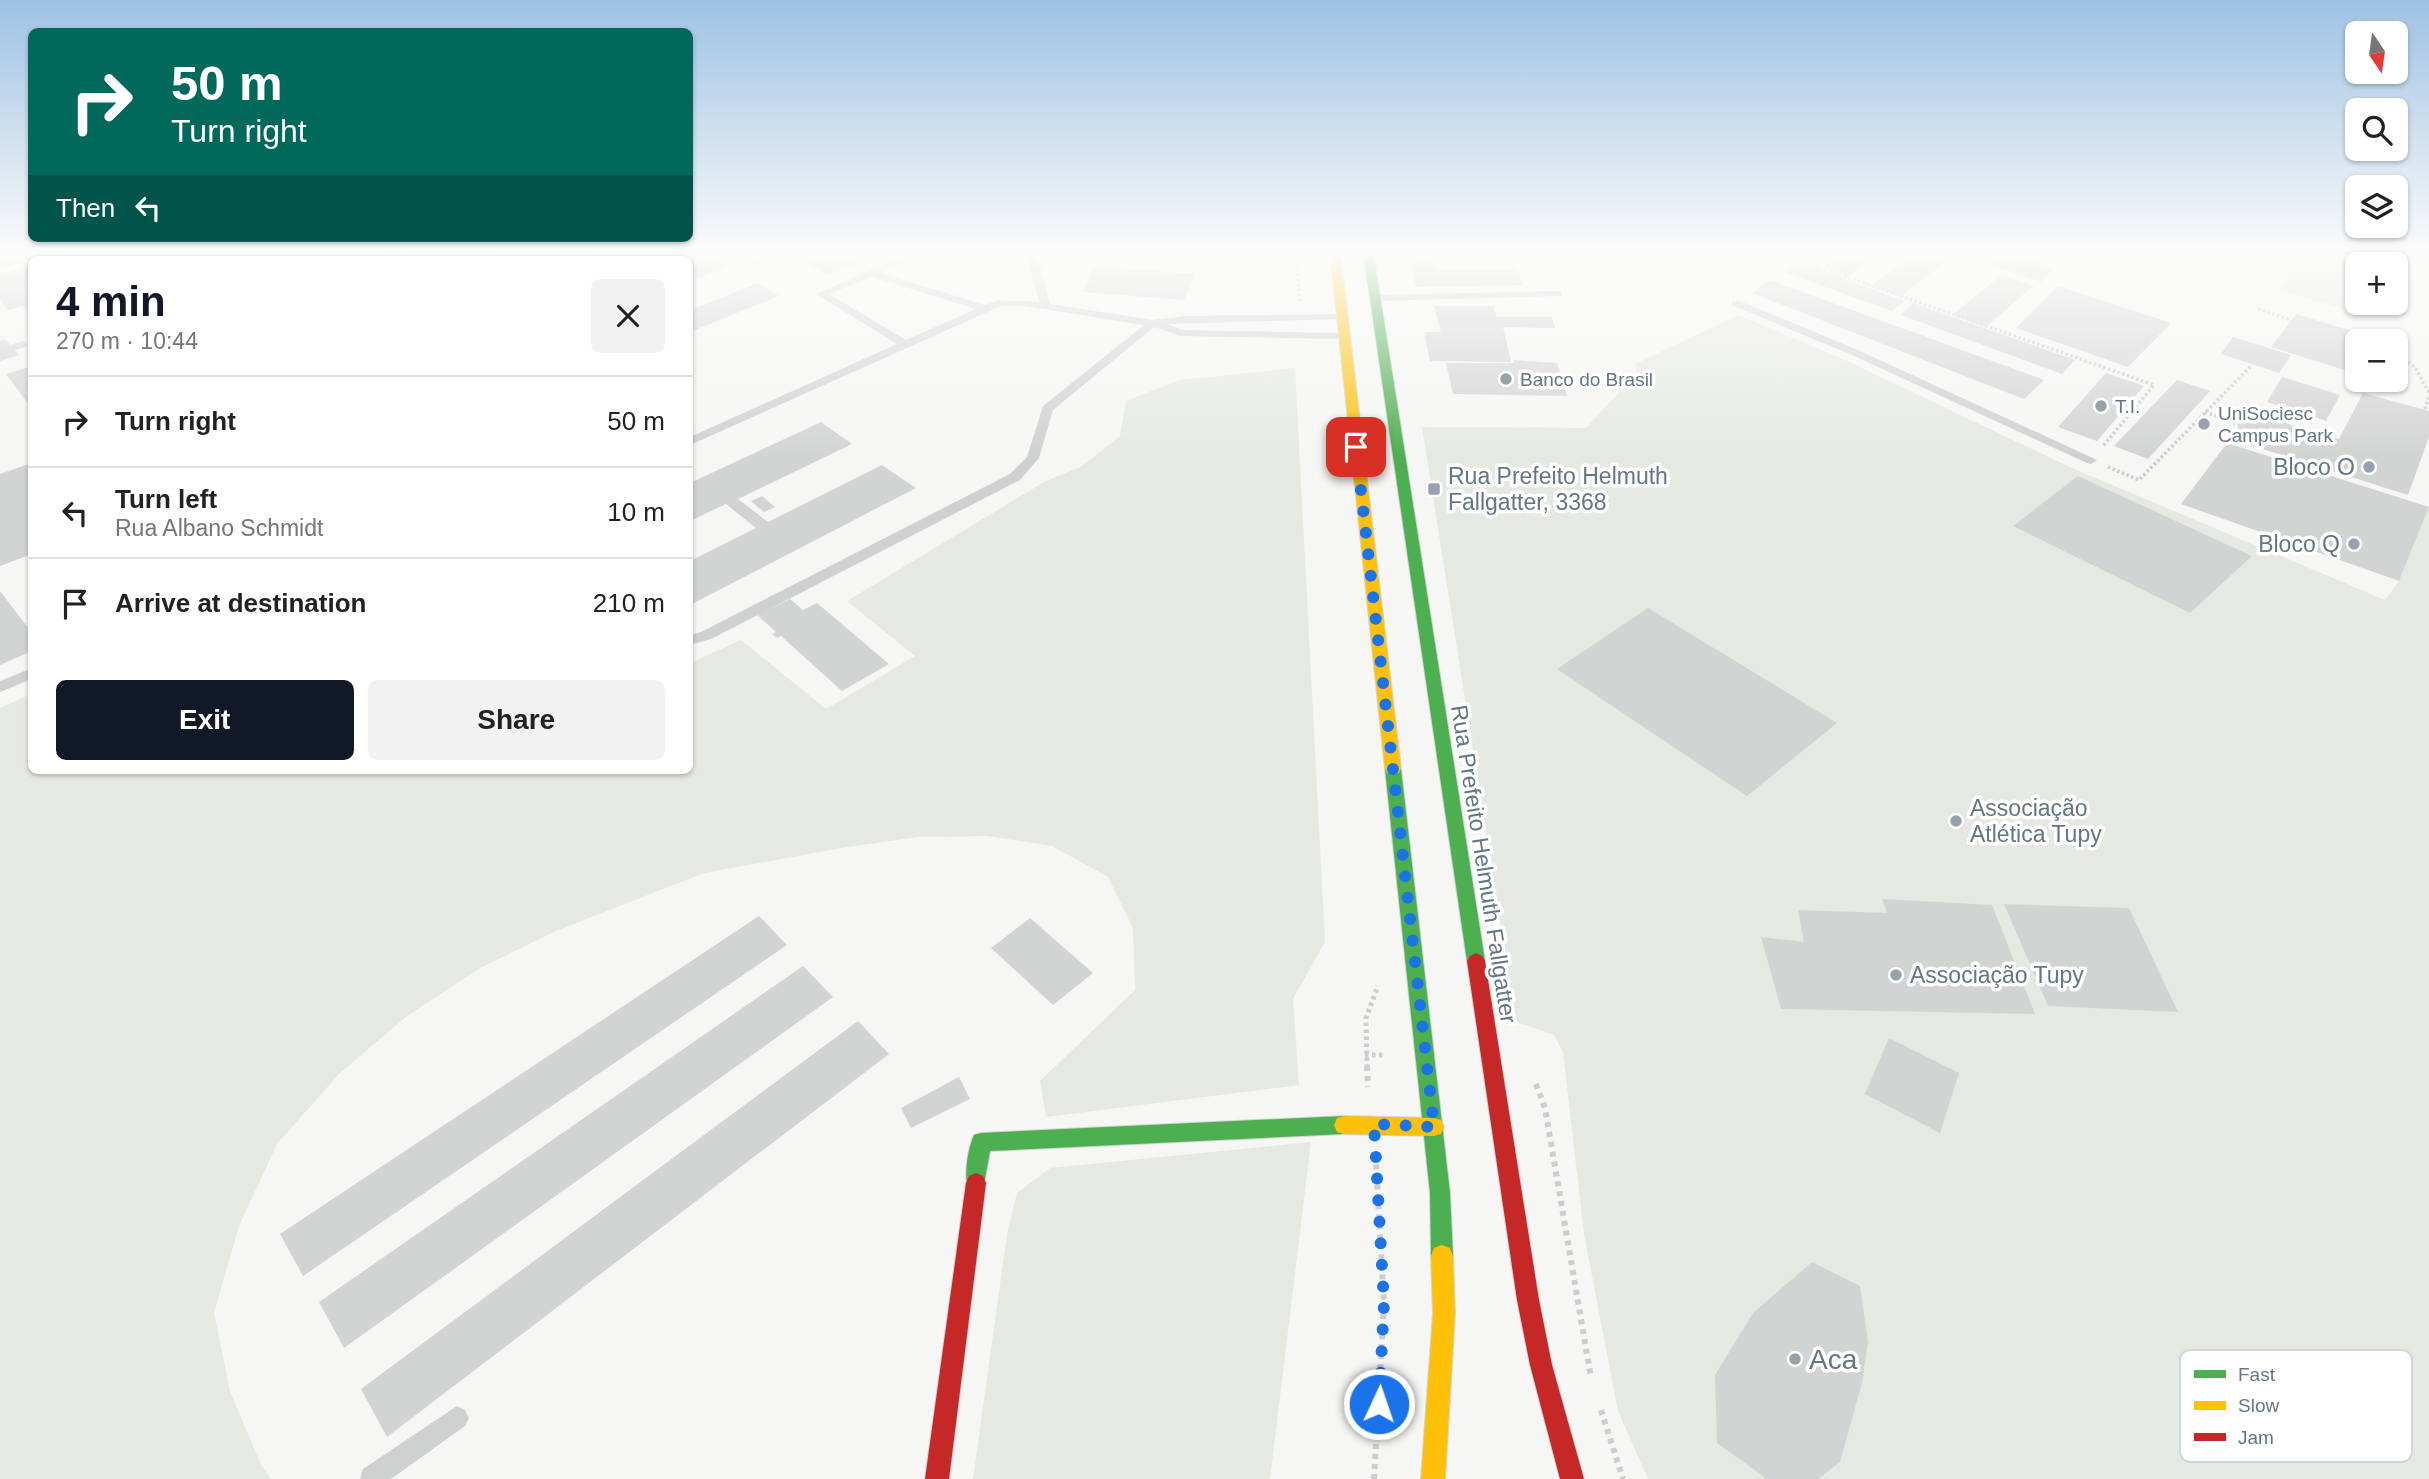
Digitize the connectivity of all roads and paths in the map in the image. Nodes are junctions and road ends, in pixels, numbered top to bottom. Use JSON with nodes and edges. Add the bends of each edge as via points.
{"nodes":[{"id":1,"x":864,"y":320,"type":"edge"},
{"id":2,"x":963,"y":320,"type":"edge"},
{"id":3,"x":1133,"y":320,"type":"edge"},
{"id":4,"x":1177,"y":320,"type":"edge"},
{"id":5,"x":1340,"y":320,"type":"edge"},
{"id":6,"x":1378,"y":320,"type":"edge"},
{"id":7,"x":1778,"y":320,"type":"edge"},
{"id":8,"x":1969,"y":320,"type":"edge"},
{"id":9,"x":1152,"y":323,"type":"junction"},
{"id":10,"x":1343,"y":337,"type":"junction"},
{"id":11,"x":906,"y":345,"type":"junction"},
{"id":12,"x":2408,"y":362,"type":"edge"},
{"id":13,"x":2252,"y":365,"type":"dead end"},
{"id":14,"x":2429,"y":395,"type":"edge"},
{"id":15,"x":2424,"y":409,"type":"dead end"},
{"id":16,"x":2205,"y":412,"type":"junction"},
{"id":17,"x":2240,"y":425,"type":"dead end"},
{"id":18,"x":693,"y":440,"type":"edge"},
{"id":19,"x":2091,"y":460,"type":"junction"},
{"id":20,"x":693,"y":639,"type":"edge"},
{"id":21,"x":28,"y":675,"type":"edge"},
{"id":22,"x":0,"y":687,"type":"edge"},
{"id":23,"x":1379,"y":983,"type":"dead end"},
{"id":24,"x":1374,"y":1124,"type":"junction"},
{"id":25,"x":1434,"y":1127,"type":"junction"},
{"id":26,"x":457,"y":1418,"type":"dead end"},
{"id":27,"x":372,"y":1478,"type":"edge"},
{"id":28,"x":937,"y":1479,"type":"edge"},
{"id":29,"x":1374,"y":1479,"type":"edge"},
{"id":30,"x":1433,"y":1479,"type":"edge"},
{"id":31,"x":1572,"y":1479,"type":"edge"}],
"edges":[{"from":1,"to":11,"type":"lane"},
{"from":2,"to":11,"type":"lane"},
{"from":3,"to":9,"type":"lane"},
{"from":4,"to":9,"type":"lane"},
{"from":5,"to":10,"type":"main road"},
{"from":6,"to":31,"type":"main road","name":"Rua Prefeito Helmuth Fallgatter","via":[[1528,1300]]},
{"from":7,"to":19,"type":"lane"},
{"from":8,"to":19,"type":"path","via":[[2154,385]]},
{"from":9,"to":10,"type":"lane","via":[[1181,333]]},
{"from":9,"to":20,"type":"lane","via":[[1046,409],[1033,458],[1015,477]]},
{"from":10,"to":25,"type":"main road"},
{"from":11,"to":18,"type":"lane"},
{"from":12,"to":14,"type":"path"},
{"from":13,"to":16,"type":"path"},
{"from":14,"to":15,"type":"path"},
{"from":16,"to":17,"type":"path"},
{"from":16,"to":19,"type":"path","via":[[2139,480]]},
{"from":21,"to":22,"type":"lane"},
{"from":23,"to":24,"type":"path","via":[[1366,1018],[1367,1082]]},
{"from":24,"to":25,"type":"main road"},
{"from":24,"to":28,"type":"main road","via":[[981,1142]]},
{"from":24,"to":29,"type":"path","via":[[1384,1303]]},
{"from":25,"to":30,"type":"main road","via":[[1444,1313]]},
{"from":26,"to":27,"type":"lane"}]}
